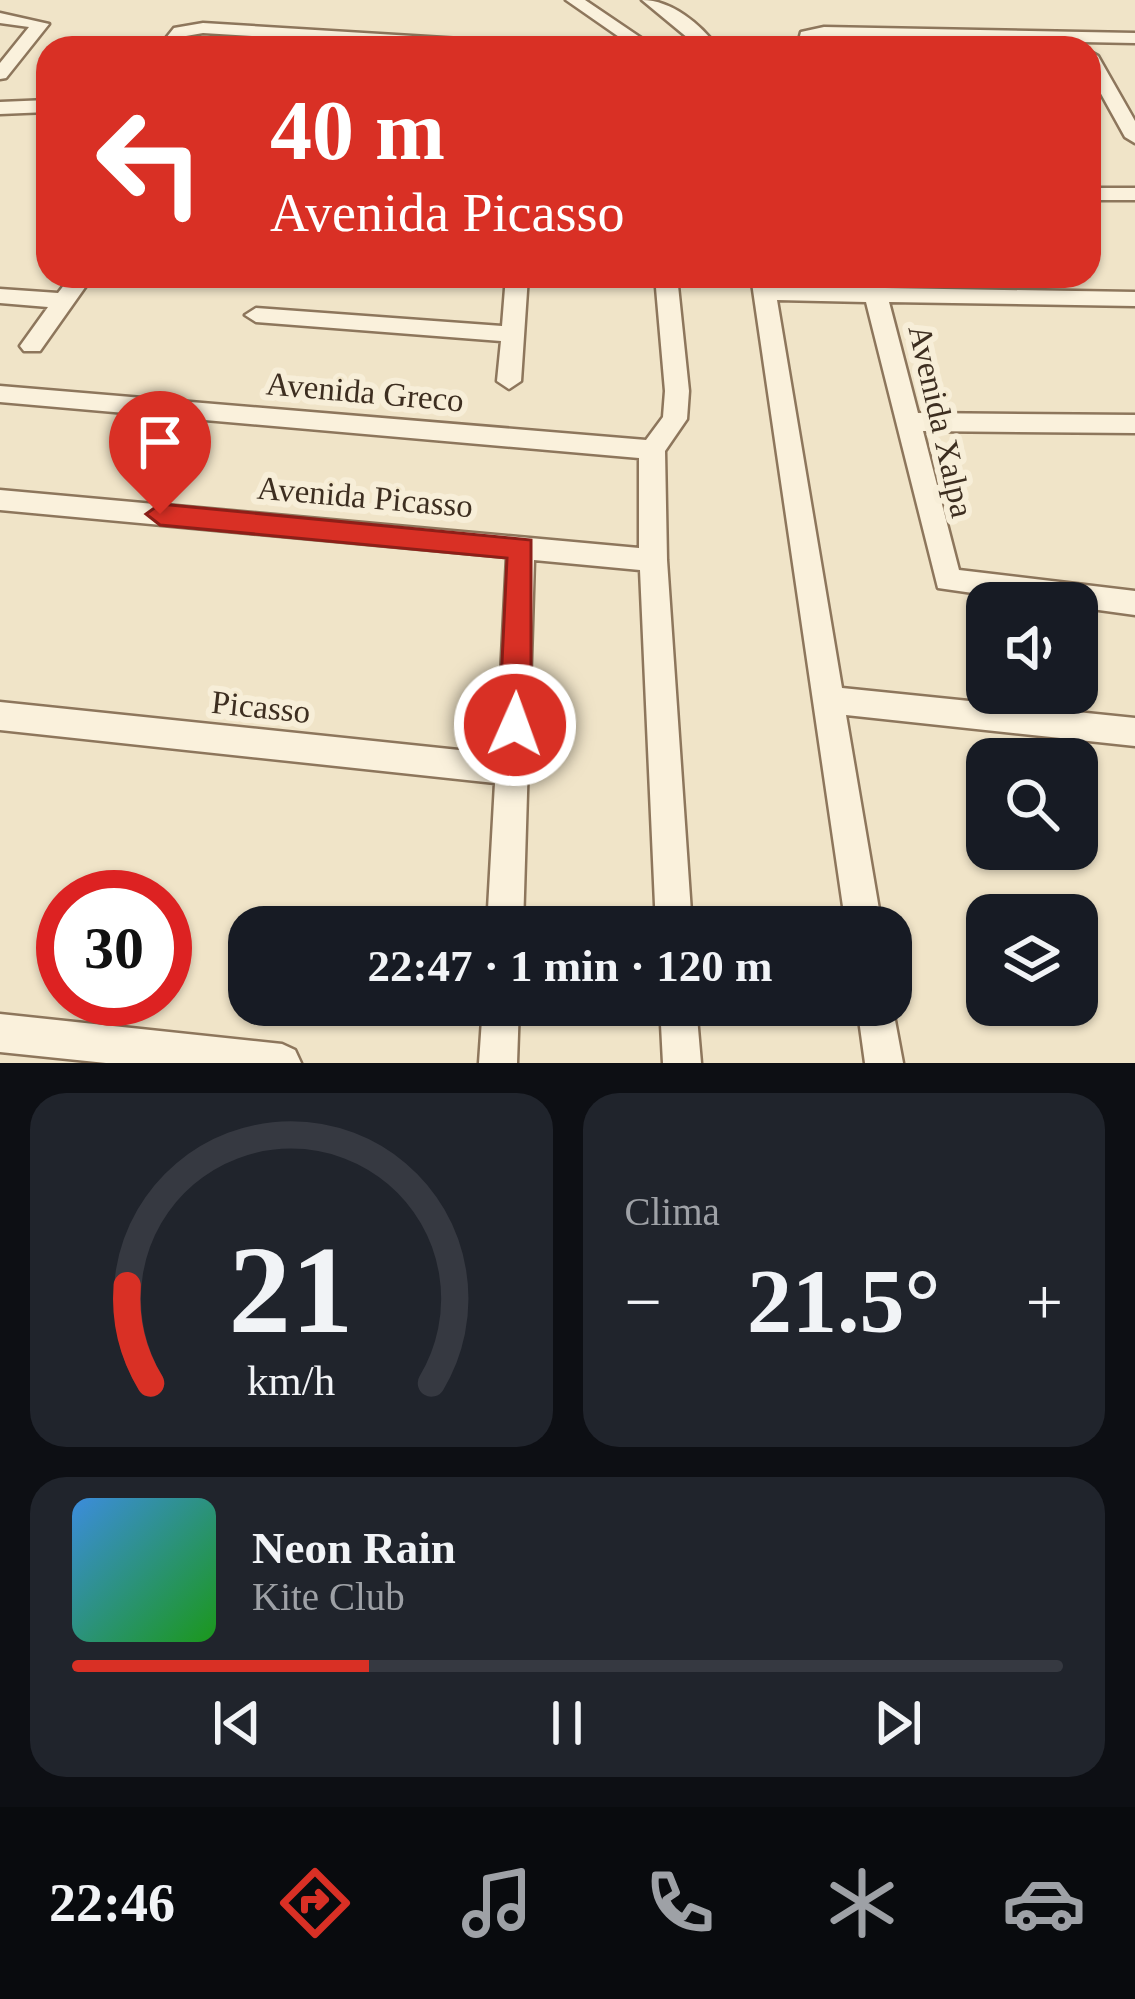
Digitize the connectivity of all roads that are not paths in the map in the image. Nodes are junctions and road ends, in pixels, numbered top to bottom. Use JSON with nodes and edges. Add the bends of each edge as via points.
{"nodes":[{"id":1,"x":574,"y":0,"type":"edge"},
{"id":2,"x":650,"y":0,"type":"edge"},
{"id":3,"x":0,"y":18,"type":"edge"},
{"id":4,"x":177,"y":36,"type":"edge"},
{"id":5,"x":332,"y":36,"type":"edge"},
{"id":6,"x":629,"y":36,"type":"edge"},
{"id":7,"x":700,"y":36,"type":"edge"},
{"id":8,"x":1135,"y":38,"type":"edge"},
{"id":9,"x":1101,"y":41,"type":"edge"},
{"id":10,"x":1101,"y":73,"type":"edge"},
{"id":11,"x":0,"y":74,"type":"edge"},
{"id":12,"x":36,"y":92,"type":"edge"},
{"id":13,"x":0,"y":94,"type":"edge"},
{"id":14,"x":36,"y":107,"type":"edge"},
{"id":15,"x":0,"y":109,"type":"edge"},
{"id":16,"x":1127,"y":110,"type":"edge"},
{"id":17,"x":1135,"y":137,"type":"edge"},
{"id":18,"x":1101,"y":194,"type":"edge"},
{"id":19,"x":1135,"y":194,"type":"edge"},
{"id":20,"x":73,"y":288,"type":"edge"},
{"id":21,"x":516,"y":288,"type":"edge"},
{"id":22,"x":667,"y":288,"type":"edge"},
{"id":23,"x":765,"y":288,"type":"edge"},
{"id":24,"x":874,"y":288,"type":"edge"},
{"id":25,"x":929,"y":288,"type":"edge"},
{"id":26,"x":0,"y":296,"type":"edge"},
{"id":27,"x":1135,"y":299,"type":"edge"},
{"id":28,"x":64,"y":301,"type":"junction"},
{"id":29,"x":256,"y":314,"type":"dead end"},
{"id":30,"x":513,"y":334,"type":"junction"},
{"id":31,"x":32,"y":346,"type":"dead end"},
{"id":32,"x":509,"y":382,"type":"dead end"},
{"id":33,"x":0,"y":394,"type":"edge"},
{"id":34,"x":911,"y":422,"type":"junction"},
{"id":35,"x":1135,"y":424,"type":"edge"},
{"id":36,"x":652,"y":450,"type":"junction"},
{"id":37,"x":0,"y":500,"type":"edge"},
{"id":38,"x":521,"y":548,"type":"junction"},
{"id":39,"x":652,"y":560,"type":"junction"},
{"id":40,"x":1135,"y":603,"type":"edge"},
{"id":41,"x":831,"y":700,"type":"junction"},
{"id":42,"x":0,"y":716,"type":"edge"},
{"id":43,"x":1135,"y":732,"type":"edge"},
{"id":44,"x":514,"y":770,"type":"junction"},
{"id":45,"x":506,"y":906,"type":"edge"},
{"id":46,"x":673,"y":906,"type":"edge"},
{"id":47,"x":861,"y":906,"type":"edge"},
{"id":48,"x":500,"y":1026,"type":"edge"},
{"id":49,"x":679,"y":1026,"type":"edge"},
{"id":50,"x":878,"y":1026,"type":"edge"},
{"id":51,"x":0,"y":1033,"type":"edge"},
{"id":52,"x":282,"y":1063,"type":"edge"},
{"id":53,"x":498,"y":1063,"type":"edge"},
{"id":54,"x":682,"y":1063,"type":"edge"},
{"id":55,"x":884,"y":1063,"type":"edge"}],
"edges":[{"from":1,"to":6,"type":"street"},
{"from":2,"to":7,"type":"street"},
{"from":3,"to":11,"type":"street","via":[[41,24]]},
{"from":4,"to":5,"type":"street","via":[[202,28]]},
{"from":8,"to":9,"type":"street"},
{"from":10,"to":16,"type":"street"},
{"from":12,"to":13,"type":"street"},
{"from":14,"to":15,"type":"street"},
{"from":16,"to":17,"type":"street"},
{"from":18,"to":19,"type":"street"},
{"from":20,"to":28,"type":"street"},
{"from":21,"to":30,"type":"street"},
{"from":22,"to":36,"type":"street","via":[[675,419]]},
{"from":23,"to":41,"type":"street"},
{"from":24,"to":34,"type":"street","name":"Avenida Xalpa"},
{"from":25,"to":27,"type":"street"},
{"from":26,"to":28,"type":"street"},
{"from":28,"to":31,"type":"street"},
{"from":29,"to":30,"type":"street"},
{"from":30,"to":32,"type":"street"},
{"from":33,"to":36,"type":"street","name":"Avenida Greco"},
{"from":34,"to":35,"type":"street"},
{"from":34,"to":40,"type":"street","name":"Avenida Xalpa","via":[[948,580]]},
{"from":36,"to":39,"type":"street"},
{"from":37,"to":38,"type":"street","name":"Avenida Picasso"},
{"from":38,"to":39,"type":"street","name":"Avenida Picasso"},
{"from":38,"to":44,"type":"street"},
{"from":39,"to":46,"type":"street"},
{"from":41,"to":43,"type":"street"},
{"from":41,"to":47,"type":"street"},
{"from":42,"to":44,"type":"street","name":"Picasso"},
{"from":44,"to":45,"type":"street"},
{"from":48,"to":53,"type":"street"},
{"from":49,"to":54,"type":"street"},
{"from":50,"to":55,"type":"street"},
{"from":51,"to":52,"type":"street"}]}
